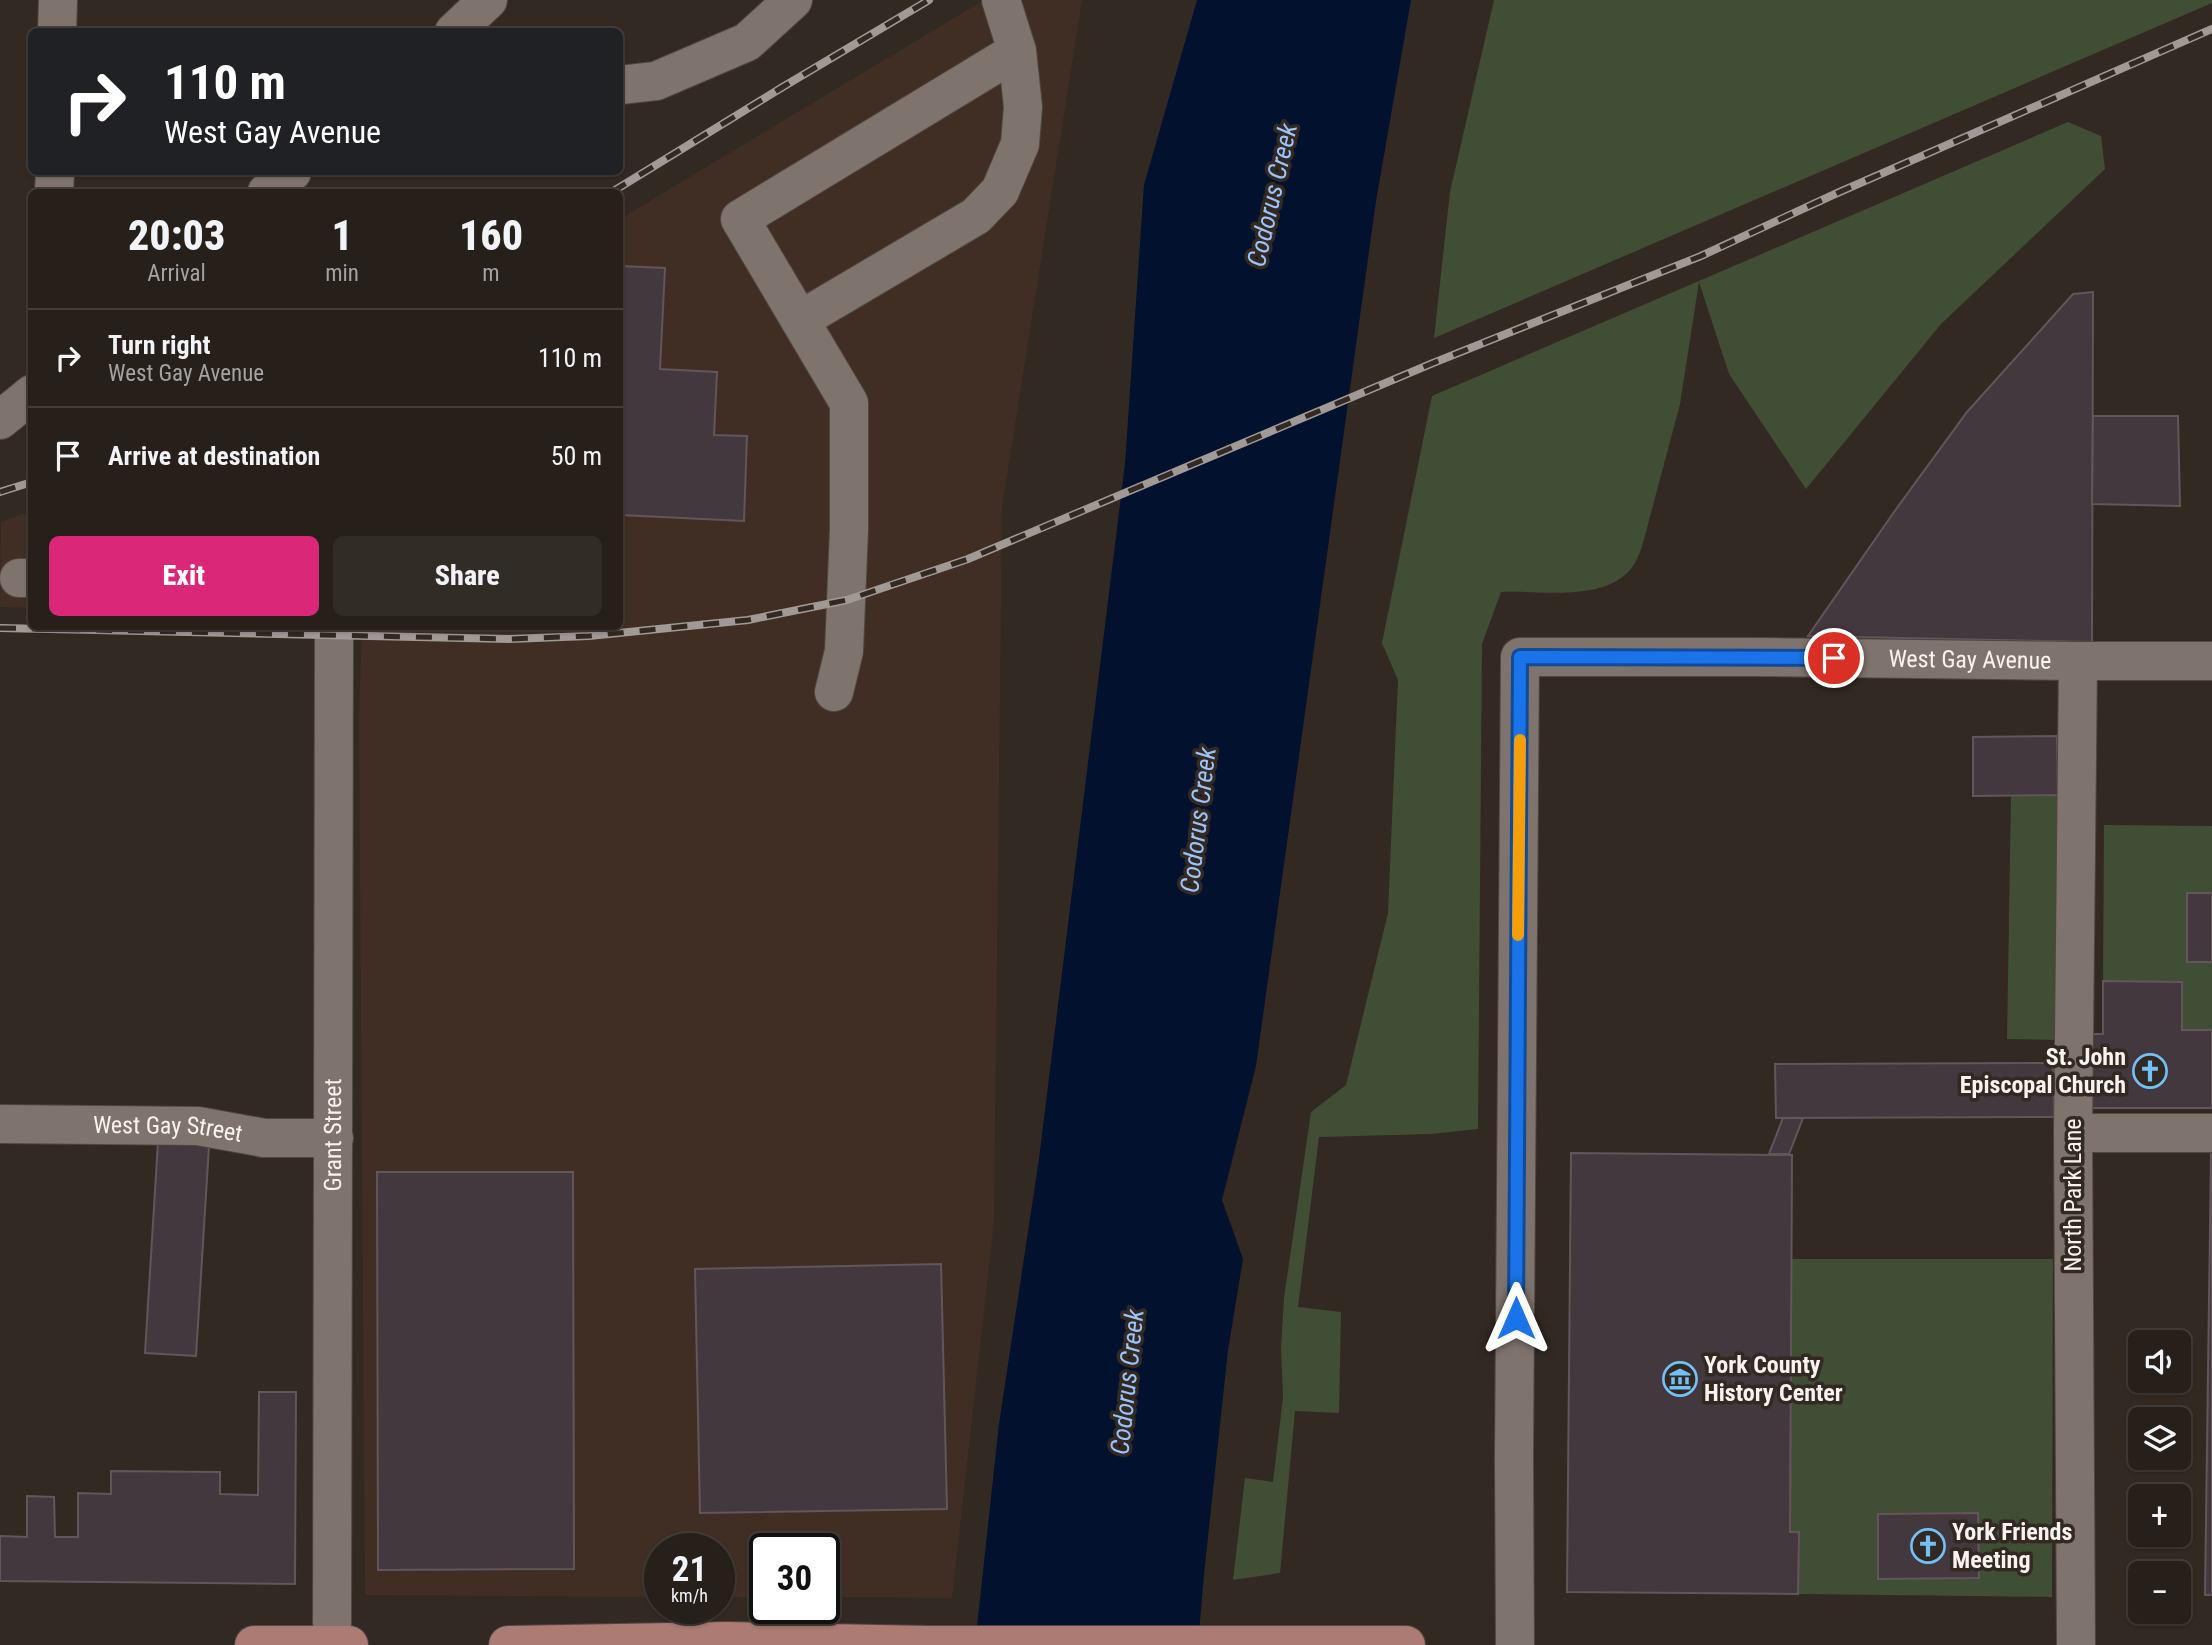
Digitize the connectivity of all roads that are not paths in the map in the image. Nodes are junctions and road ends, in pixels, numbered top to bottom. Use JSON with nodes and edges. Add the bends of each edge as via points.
{"nodes":[{"id":1,"x":58,"y":0,"type":"edge"},
{"id":2,"x":488,"y":0,"type":"edge"},
{"id":3,"x":793,"y":0,"type":"edge"},
{"id":4,"x":1000,"y":0,"type":"edge"},
{"id":5,"x":57,"y":28,"type":"edge"},
{"id":6,"x":458,"y":28,"type":"edge"},
{"id":7,"x":1017,"y":51,"type":"junction"},
{"id":8,"x":623,"y":85,"type":"edge"},
{"id":9,"x":288,"y":175,"type":"edge"},
{"id":10,"x":271,"y":189,"type":"edge"},
{"id":11,"x":800,"y":320,"type":"junction"},
{"id":12,"x":28,"y":397,"type":"edge"},
{"id":13,"x":0,"y":420,"type":"edge"},
{"id":14,"x":334,"y":630,"type":"edge"},
{"id":15,"x":2212,"y":661,"type":"edge"},
{"id":16,"x":2078,"y":662,"type":"junction"},
{"id":17,"x":834,"y":692,"type":"dead end"},
{"id":18,"x":0,"y":1124,"type":"edge"},
{"id":19,"x":2073,"y":1133,"type":"junction"},
{"id":20,"x":2212,"y":1133,"type":"edge"},
{"id":21,"x":334,"y":1138,"type":"junction"},
{"id":22,"x":726,"y":1643,"type":"edge"},
{"id":23,"x":332,"y":1644,"type":"edge"},
{"id":24,"x":254,"y":1645,"type":"edge"},
{"id":25,"x":349,"y":1645,"type":"edge"},
{"id":26,"x":508,"y":1645,"type":"edge"},
{"id":27,"x":929,"y":1645,"type":"edge"},
{"id":28,"x":1230,"y":1645,"type":"edge"},
{"id":29,"x":1406,"y":1645,"type":"edge"},
{"id":30,"x":1515,"y":1645,"type":"edge"},
{"id":31,"x":2076,"y":1645,"type":"edge"}],
"edges":[{"from":1,"to":5,"type":"street"},
{"from":2,"to":6,"type":"street"},
{"from":3,"to":8,"type":"street","via":[[747,42],[656,81]]},
{"from":4,"to":7,"type":"street"},
{"from":7,"to":11,"type":"street","via":[[1023,107],[1020,144],[1000,191],[976,216]]},
{"from":7,"to":11,"type":"street","via":[[740,219]]},
{"from":9,"to":10,"type":"street"},
{"from":11,"to":17,"type":"street","via":[[849,403],[844,651]]},
{"from":12,"to":13,"type":"street"},
{"from":14,"to":21,"type":"street","name":"Grant Street"},
{"from":15,"to":16,"type":"street","name":"West Gay Avenue"},
{"from":16,"to":19,"type":"street","name":"North Park Lane"},
{"from":16,"to":30,"type":"street","name":"West Gay Avenue","via":[[1520,657]]},
{"from":18,"to":21,"type":"street","name":"West Gay Street","via":[[198,1126],[264,1138]]},
{"from":19,"to":20,"type":"street"},
{"from":19,"to":31,"type":"street","name":"North Park Lane"},
{"from":21,"to":23,"type":"street","name":"Grant Street"},
{"from":22,"to":26,"type":"main road"},
{"from":22,"to":27,"type":"main road"},
{"from":23,"to":24,"type":"main road"},
{"from":23,"to":25,"type":"main road"},
{"from":27,"to":28,"type":"main road"},
{"from":28,"to":29,"type":"main road"}]}
